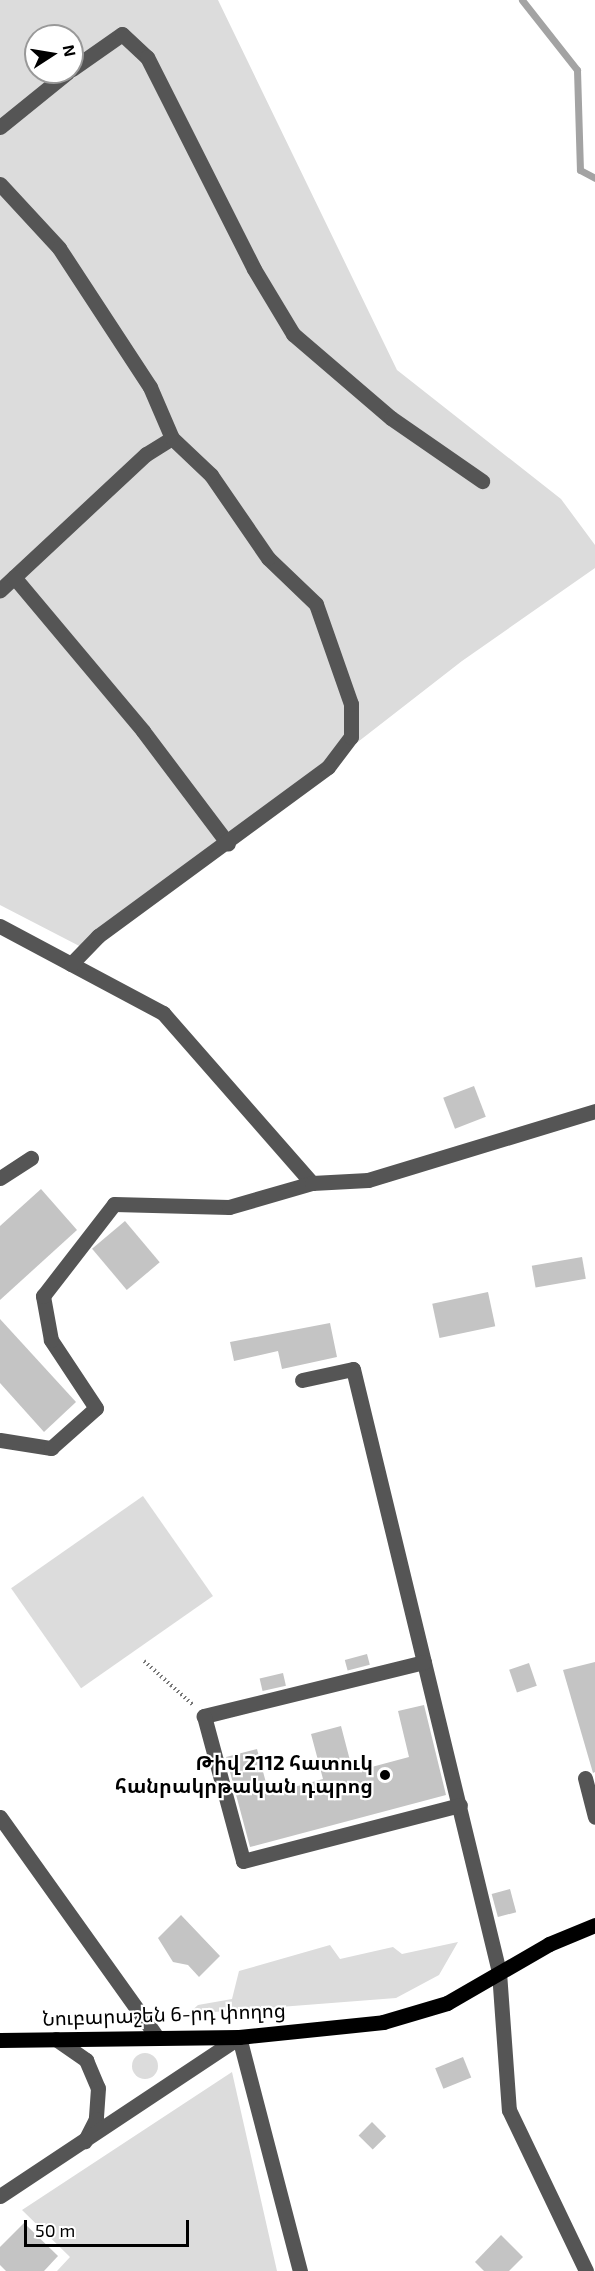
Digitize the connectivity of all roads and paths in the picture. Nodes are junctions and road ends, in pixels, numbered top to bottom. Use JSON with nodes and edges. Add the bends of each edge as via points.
{"nodes":[{"id":1,"x":84,"y":61,"type":"edge"},
{"id":2,"x":53,"y":84,"type":"edge"},
{"id":3,"x":0,"y":127,"type":"edge"},
{"id":4,"x":0,"y":184,"type":"edge"},
{"id":5,"x":172,"y":438,"type":"junction"},
{"id":6,"x":482,"y":481,"type":"dead end"},
{"id":7,"x":14,"y":577,"type":"junction"},
{"id":8,"x":0,"y":590,"type":"edge"},
{"id":9,"x":228,"y":844,"type":"junction"},
{"id":10,"x":0,"y":926,"type":"edge"},
{"id":11,"x":71,"y":964,"type":"junction"},
{"id":12,"x":595,"y":1111,"type":"edge"},
{"id":13,"x":31,"y":1158,"type":"dead end"},
{"id":14,"x":0,"y":1178,"type":"edge"},
{"id":15,"x":312,"y":1183,"type":"junction"},
{"id":16,"x":302,"y":1380,"type":"dead end"},
{"id":17,"x":0,"y":1440,"type":"edge"},
{"id":18,"x":144,"y":1661,"type":"dead end"},
{"id":19,"x":424,"y":1662,"type":"junction"},
{"id":20,"x":204,"y":1716,"type":"junction"},
{"id":21,"x":585,"y":1778,"type":"dead end"},
{"id":22,"x":460,"y":1805,"type":"junction"},
{"id":23,"x":0,"y":1816,"type":"edge"},
{"id":24,"x":595,"y":1817,"type":"edge"},
{"id":25,"x":595,"y":1925,"type":"edge"},
{"id":26,"x":500,"y":1972,"type":"junction"},
{"id":27,"x":155,"y":2034,"type":"junction"},
{"id":28,"x":239,"y":2037,"type":"junction"},
{"id":29,"x":56,"y":2038,"type":"junction"},
{"id":30,"x":0,"y":2040,"type":"edge"},
{"id":31,"x":85,"y":2141,"type":"junction"},
{"id":32,"x":0,"y":2196,"type":"edge"},
{"id":33,"x":300,"y":2271,"type":"edge"},
{"id":34,"x":586,"y":2271,"type":"edge"}],
"edges":[{"from":1,"to":6,"type":"street","via":[[122,34],[147,57],[254,269],[293,334],[391,418]]},
{"from":2,"to":3,"type":"street"},
{"from":4,"to":5,"type":"street","via":[[59,248],[150,387]]},
{"from":5,"to":7,"type":"street","via":[[146,454]]},
{"from":5,"to":9,"type":"street","via":[[211,475],[268,558],[316,604],[351,704],[351,737],[328,767]]},
{"from":7,"to":8,"type":"street"},
{"from":7,"to":9,"type":"street","via":[[143,731]]},
{"from":9,"to":11,"type":"street","via":[[98,936]]},
{"from":10,"to":11,"type":"street"},
{"from":11,"to":15,"type":"street","via":[[163,1013]]},
{"from":12,"to":15,"type":"street","via":[[368,1180]]},
{"from":13,"to":14,"type":"street"},
{"from":15,"to":17,"type":"street","via":[[229,1207],[114,1204],[43,1296],[51,1341],[96,1408],[51,1448]]},
{"from":16,"to":19,"type":"street","via":[[353,1369]]},
{"from":18,"to":20,"type":"path"},
{"from":19,"to":20,"type":"street"},
{"from":19,"to":22,"type":"street"},
{"from":20,"to":22,"type":"street","via":[[243,1861]]},
{"from":21,"to":24,"type":"street"},
{"from":22,"to":26,"type":"street"},
{"from":23,"to":27,"type":"street"},
{"from":25,"to":26,"type":"main road","name":"Նուբարաշեն 6-րդ փողոց"},
{"from":26,"to":28,"type":"main road","name":"Նուբարաշեն 6-րդ փողոց","via":[[447,2003],[383,2022]]},
{"from":26,"to":34,"type":"street","via":[[509,2109]]},
{"from":27,"to":28,"type":"main road","name":"Նուբարաշեն 6-րդ փողոց"},
{"from":27,"to":29,"type":"main road","name":"Նուբարաշեն 6-րդ փողոց"},
{"from":28,"to":31,"type":"street"},
{"from":28,"to":33,"type":"street"},
{"from":29,"to":30,"type":"main road","name":"Նուբարաշեն 6-րդ փողոց"},
{"from":29,"to":31,"type":"street","via":[[86,2060],[98,2088],[99,2104]]},
{"from":31,"to":32,"type":"street"}]}
